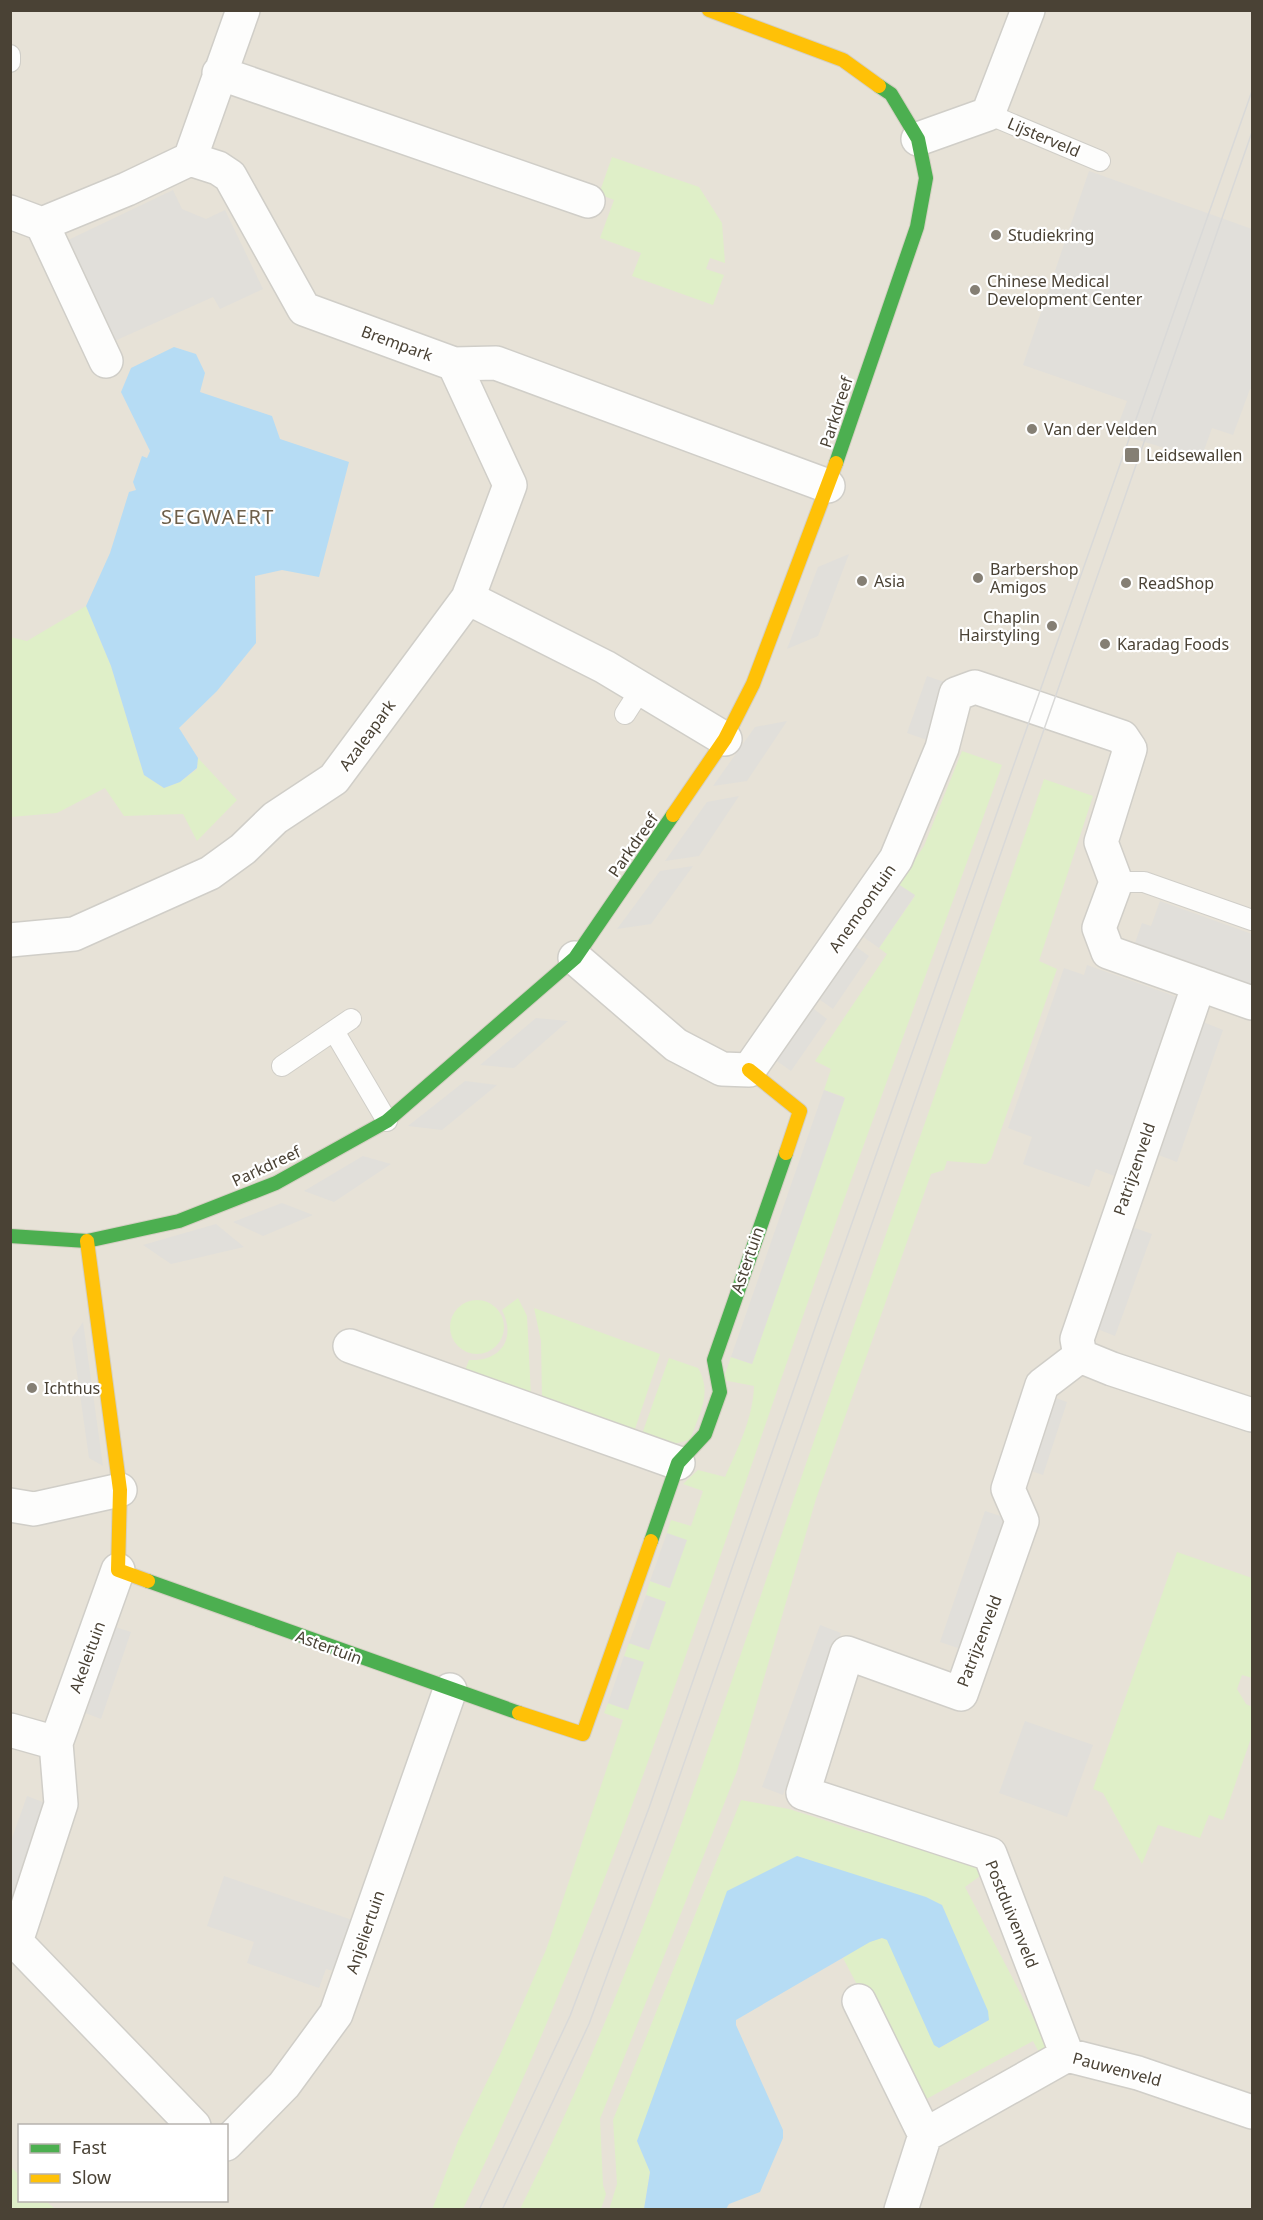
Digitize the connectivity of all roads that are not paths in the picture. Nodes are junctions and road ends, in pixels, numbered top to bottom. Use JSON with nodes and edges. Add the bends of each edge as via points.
{"nodes":[{"id":1,"x":243,"y":10,"type":"edge"},
{"id":2,"x":709,"y":10,"type":"edge"},
{"id":3,"x":1028,"y":10,"type":"edge"},
{"id":4,"x":10,"y":55,"type":"edge"},
{"id":5,"x":10,"y":62,"type":"edge"},
{"id":6,"x":219,"y":73,"type":"junction"},
{"id":7,"x":988,"y":114,"type":"junction"},
{"id":8,"x":918,"y":139,"type":"junction"},
{"id":9,"x":190,"y":159,"type":"junction"},
{"id":10,"x":1100,"y":161,"type":"dead end"},
{"id":11,"x":588,"y":201,"type":"dead end"},
{"id":12,"x":10,"y":212,"type":"edge"},
{"id":13,"x":42,"y":224,"type":"junction"},
{"id":14,"x":106,"y":362,"type":"dead end"},
{"id":15,"x":454,"y":364,"type":"junction"},
{"id":16,"x":828,"y":486,"type":"junction"},
{"id":17,"x":468,"y":598,"type":"junction"},
{"id":18,"x":725,"y":739,"type":"junction"},
{"id":19,"x":1116,"y":882,"type":"junction"},
{"id":20,"x":1252,"y":920,"type":"edge"},
{"id":21,"x":10,"y":940,"type":"edge"},
{"id":22,"x":575,"y":958,"type":"junction"},
{"id":23,"x":1199,"y":984,"type":"junction"},
{"id":24,"x":1252,"y":1003,"type":"edge"},
{"id":25,"x":351,"y":1019,"type":"dead end"},
{"id":26,"x":334,"y":1031,"type":"junction"},
{"id":27,"x":282,"y":1066,"type":"dead end"},
{"id":28,"x":749,"y":1070,"type":"junction"},
{"id":29,"x":387,"y":1121,"type":"junction"},
{"id":30,"x":10,"y":1236,"type":"edge"},
{"id":31,"x":87,"y":1241,"type":"junction"},
{"id":32,"x":350,"y":1346,"type":"dead end"},
{"id":33,"x":1080,"y":1356,"type":"junction"},
{"id":34,"x":1252,"y":1415,"type":"edge"},
{"id":35,"x":678,"y":1463,"type":"junction"},
{"id":36,"x":120,"y":1490,"type":"junction"},
{"id":37,"x":10,"y":1505,"type":"edge"},
{"id":38,"x":118,"y":1570,"type":"junction"},
{"id":39,"x":450,"y":1690,"type":"junction"},
{"id":40,"x":10,"y":1730,"type":"edge"},
{"id":41,"x":56,"y":1743,"type":"junction"},
{"id":42,"x":803,"y":1793,"type":"joint"},
{"id":43,"x":859,"y":2001,"type":"dead end"},
{"id":44,"x":1067,"y":2055,"type":"junction"},
{"id":45,"x":1252,"y":2112,"type":"edge"},
{"id":46,"x":192,"y":2124,"type":"edge"},
{"id":47,"x":925,"y":2135,"type":"junction"},
{"id":48,"x":228,"y":2142,"type":"edge"},
{"id":49,"x":901,"y":2210,"type":"edge"}],
"edges":[{"from":1,"to":6,"type":"street"},
{"from":2,"to":8,"type":"street","name":"Parkdreef","via":[[843,60],[891,94]]},
{"from":3,"to":7,"type":"street"},
{"from":4,"to":5,"type":"lane"},
{"from":6,"to":9,"type":"street"},
{"from":6,"to":11,"type":"street"},
{"from":7,"to":8,"type":"street"},
{"from":7,"to":10,"type":"lane","name":"Lijsterveld"},
{"from":8,"to":16,"type":"street","name":"Parkdreef","via":[[926,178],[917,227]]},
{"from":9,"to":13,"type":"street"},
{"from":9,"to":15,"type":"street","name":"Brempark","via":[[230,176],[304,309]]},
{"from":12,"to":13,"type":"street"},
{"from":13,"to":14,"type":"street"},
{"from":15,"to":16,"type":"street","name":"Brempark","via":[[496,363]]},
{"from":15,"to":17,"type":"street","name":"Azaleapark","via":[[510,485]]},
{"from":16,"to":18,"type":"street","name":"Parkdreef","via":[[753,684]]},
{"from":17,"to":18,"type":"street","via":[[605,667],[633,702]]},
{"from":17,"to":21,"type":"street","name":"Azaleapark","via":[[334,779],[275,818],[210,873],[74,934]]},
{"from":18,"to":22,"type":"street","name":"Parkdreef"},
{"from":19,"to":20,"type":"lane","via":[[1144,882]]},
{"from":19,"to":23,"type":"street","via":[[1099,928],[1108,952]]},
{"from":19,"to":28,"type":"street","name":"Anemoontuin","via":[[1101,842],[1130,749],[1122,737],[975,687],[956,694],[942,748],[896,859]]},
{"from":22,"to":28,"type":"street","via":[[676,1045],[722,1069]]},
{"from":22,"to":29,"type":"street","name":"Parkdreef"},
{"from":23,"to":24,"type":"street"},
{"from":23,"to":33,"type":"street","name":"Patrijzenveld","via":[[1077,1339]]},
{"from":25,"to":26,"type":"lane"},
{"from":26,"to":27,"type":"lane"},
{"from":26,"to":29,"type":"lane"},
{"from":28,"to":35,"type":"street","name":"Astertuin","via":[[800,1111],[714,1360],[720,1392],[705,1434]]},
{"from":29,"to":31,"type":"street","name":"Parkdreef","via":[[276,1183],[179,1221]]},
{"from":30,"to":31,"type":"street","name":"Parkdreef"},
{"from":31,"to":36,"type":"street"},
{"from":32,"to":35,"type":"street"},
{"from":33,"to":34,"type":"street"},
{"from":33,"to":42,"type":"street","name":"Patrijzenveld","via":[[1041,1386],[1008,1489],[1022,1521],[961,1694],[848,1653]]},
{"from":35,"to":39,"type":"street","name":"Astertuin","via":[[583,1734]]},
{"from":36,"to":37,"type":"street","via":[[34,1509]]},
{"from":36,"to":38,"type":"street"},
{"from":38,"to":39,"type":"street","name":"Astertuin"},
{"from":38,"to":41,"type":"street","name":"Akeleituin"},
{"from":39,"to":48,"type":"street","name":"Anjeliertuin","via":[[336,2014],[284,2085]]},
{"from":40,"to":41,"type":"street"},
{"from":41,"to":46,"type":"street","via":[[61,1804],[16,1942]]},
{"from":42,"to":44,"type":"street","name":"Postduivenveld","via":[[990,1854]]},
{"from":43,"to":47,"type":"street"},
{"from":44,"to":45,"type":"street","name":"Pauwenveld","via":[[1138,2073]]},
{"from":44,"to":47,"type":"street","name":"Pauwenveld"},
{"from":47,"to":49,"type":"street"}]}
